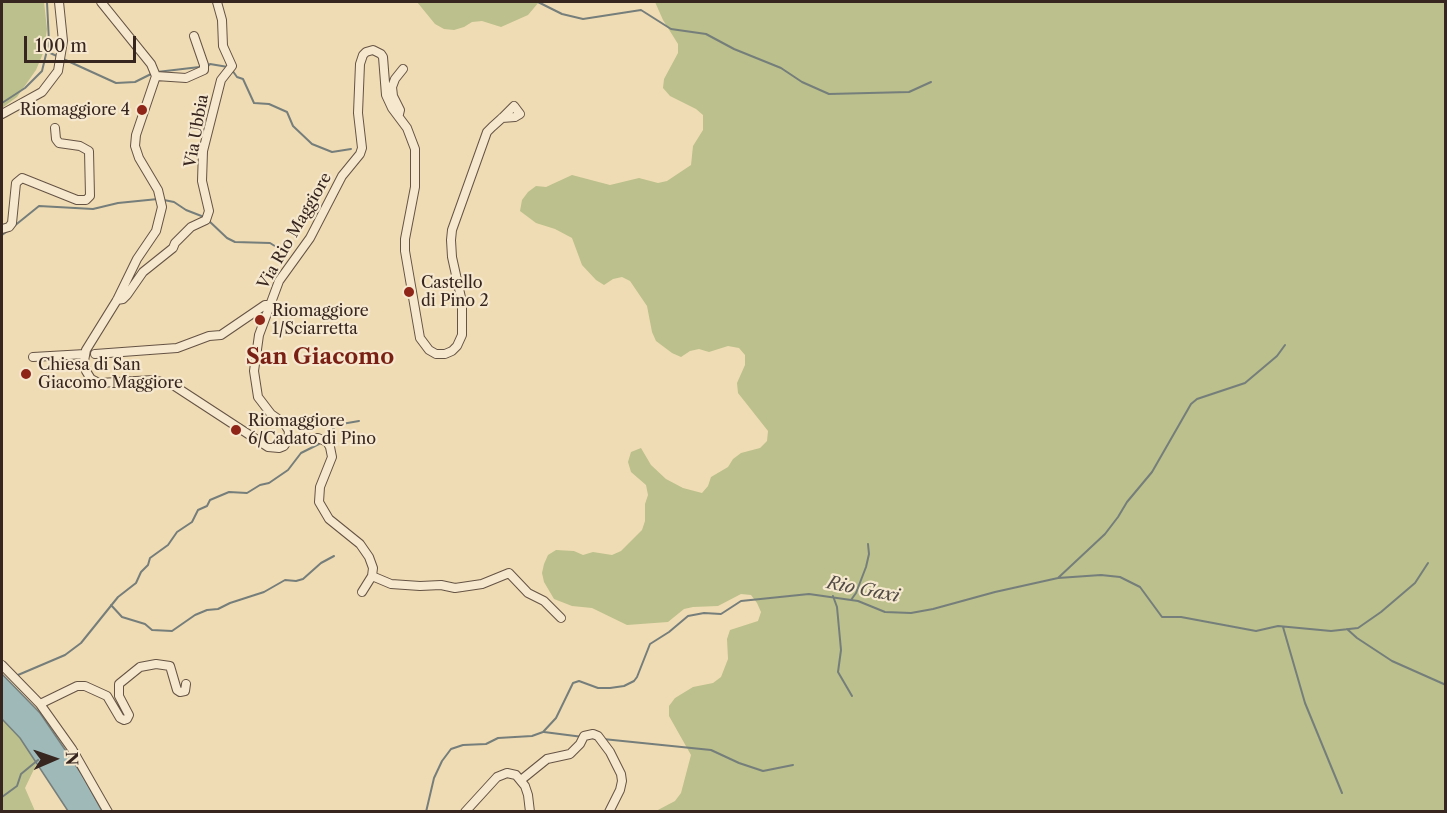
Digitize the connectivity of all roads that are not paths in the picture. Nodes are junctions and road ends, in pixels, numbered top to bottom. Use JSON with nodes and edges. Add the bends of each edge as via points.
{"nodes":[{"id":1,"x":59,"y":2,"type":"edge"},
{"id":2,"x":101,"y":2,"type":"edge"},
{"id":3,"x":217,"y":2,"type":"edge"},
{"id":4,"x":194,"y":36,"type":"dead end"},
{"id":5,"x":403,"y":69,"type":"dead end"},
{"id":6,"x":156,"y":76,"type":"junction"},
{"id":7,"x":2,"y":114,"type":"edge"},
{"id":8,"x":398,"y":116,"type":"junction"},
{"id":9,"x":502,"y":118,"type":"dead end"},
{"id":10,"x":55,"y":128,"type":"dead end"},
{"id":11,"x":2,"y":229,"type":"edge"},
{"id":12,"x":117,"y":300,"type":"junction"},
{"id":13,"x":269,"y":305,"type":"junction"},
{"id":14,"x":85,"y":354,"type":"junction"},
{"id":15,"x":95,"y":354,"type":"dead end"},
{"id":16,"x":33,"y":357,"type":"dead end"},
{"id":17,"x":288,"y":441,"type":"junction"},
{"id":18,"x":372,"y":576,"type":"junction"},
{"id":19,"x":362,"y":592,"type":"dead end"},
{"id":20,"x":561,"y":618,"type":"dead end"},
{"id":21,"x":2,"y":665,"type":"edge"},
{"id":22,"x":186,"y":684,"type":"dead end"},
{"id":23,"x":40,"y":704,"type":"junction"},
{"id":24,"x":520,"y":780,"type":"junction"},
{"id":25,"x":108,"y":812,"type":"edge"},
{"id":26,"x":465,"y":812,"type":"edge"},
{"id":27,"x":530,"y":812,"type":"edge"},
{"id":28,"x":609,"y":812,"type":"edge"}],
"edges":[{"from":1,"to":7,"type":"street","via":[[63,41],[58,71],[42,92]]},
{"from":2,"to":6,"type":"street","via":[[151,64]]},
{"from":3,"to":12,"type":"street","name":"Via Ubbia","via":[[224,46],[232,66],[221,80],[203,151],[202,181],[209,211],[206,220],[191,227],[173,248],[143,272],[124,298]]},
{"from":4,"to":6,"type":"street","via":[[204,70],[186,78]]},
{"from":5,"to":8,"type":"street","via":[[395,79]]},
{"from":6,"to":12,"type":"street","via":[[135,146],[165,198],[159,225]]},
{"from":8,"to":9,"type":"street","name":"Via Rio Maggiore","via":[[415,148],[415,187],[405,251],[418,328],[426,347],[440,355],[455,349],[462,335],[462,302],[452,257],[452,230],[487,132]]},
{"from":8,"to":13,"type":"street","name":"Via Rio Maggiore","via":[[386,95],[383,57],[377,51],[366,52],[360,64],[360,154],[342,176],[310,238],[279,281]]},
{"from":10,"to":11,"type":"street","via":[[59,143],[89,151],[90,196],[76,200],[22,178],[16,183],[12,223]]},
{"from":12,"to":14,"type":"street"},
{"from":13,"to":15,"type":"street","via":[[221,335],[184,346]]},
{"from":13,"to":17,"type":"street","name":"Via Rio Maggiore","via":[[255,350],[256,390],[262,404],[288,428]]},
{"from":14,"to":16,"type":"street"},
{"from":14,"to":17,"type":"street","via":[[86,371],[95,382],[164,382],[268,447],[282,448]]},
{"from":17,"to":18,"type":"street","via":[[318,438],[327,442],[332,457],[320,487],[319,502],[329,519],[366,551]]},
{"from":18,"to":19,"type":"street"},
{"from":18,"to":20,"type":"street","via":[[391,584],[455,588],[482,584],[509,573]]},
{"from":21,"to":23,"type":"street"},
{"from":22,"to":23,"type":"street","via":[[185,692],[177,690],[170,666],[140,667],[119,684],[119,696],[129,712],[124,720],[106,696],[85,686]]},
{"from":23,"to":25,"type":"street","via":[[72,749]]},
{"from":24,"to":26,"type":"street","via":[[512,773],[501,775]]},
{"from":24,"to":27,"type":"street","via":[[528,795]]},
{"from":24,"to":28,"type":"street","via":[[548,759],[570,754],[584,736],[593,734],[610,752],[621,774],[620,790]]}]}
